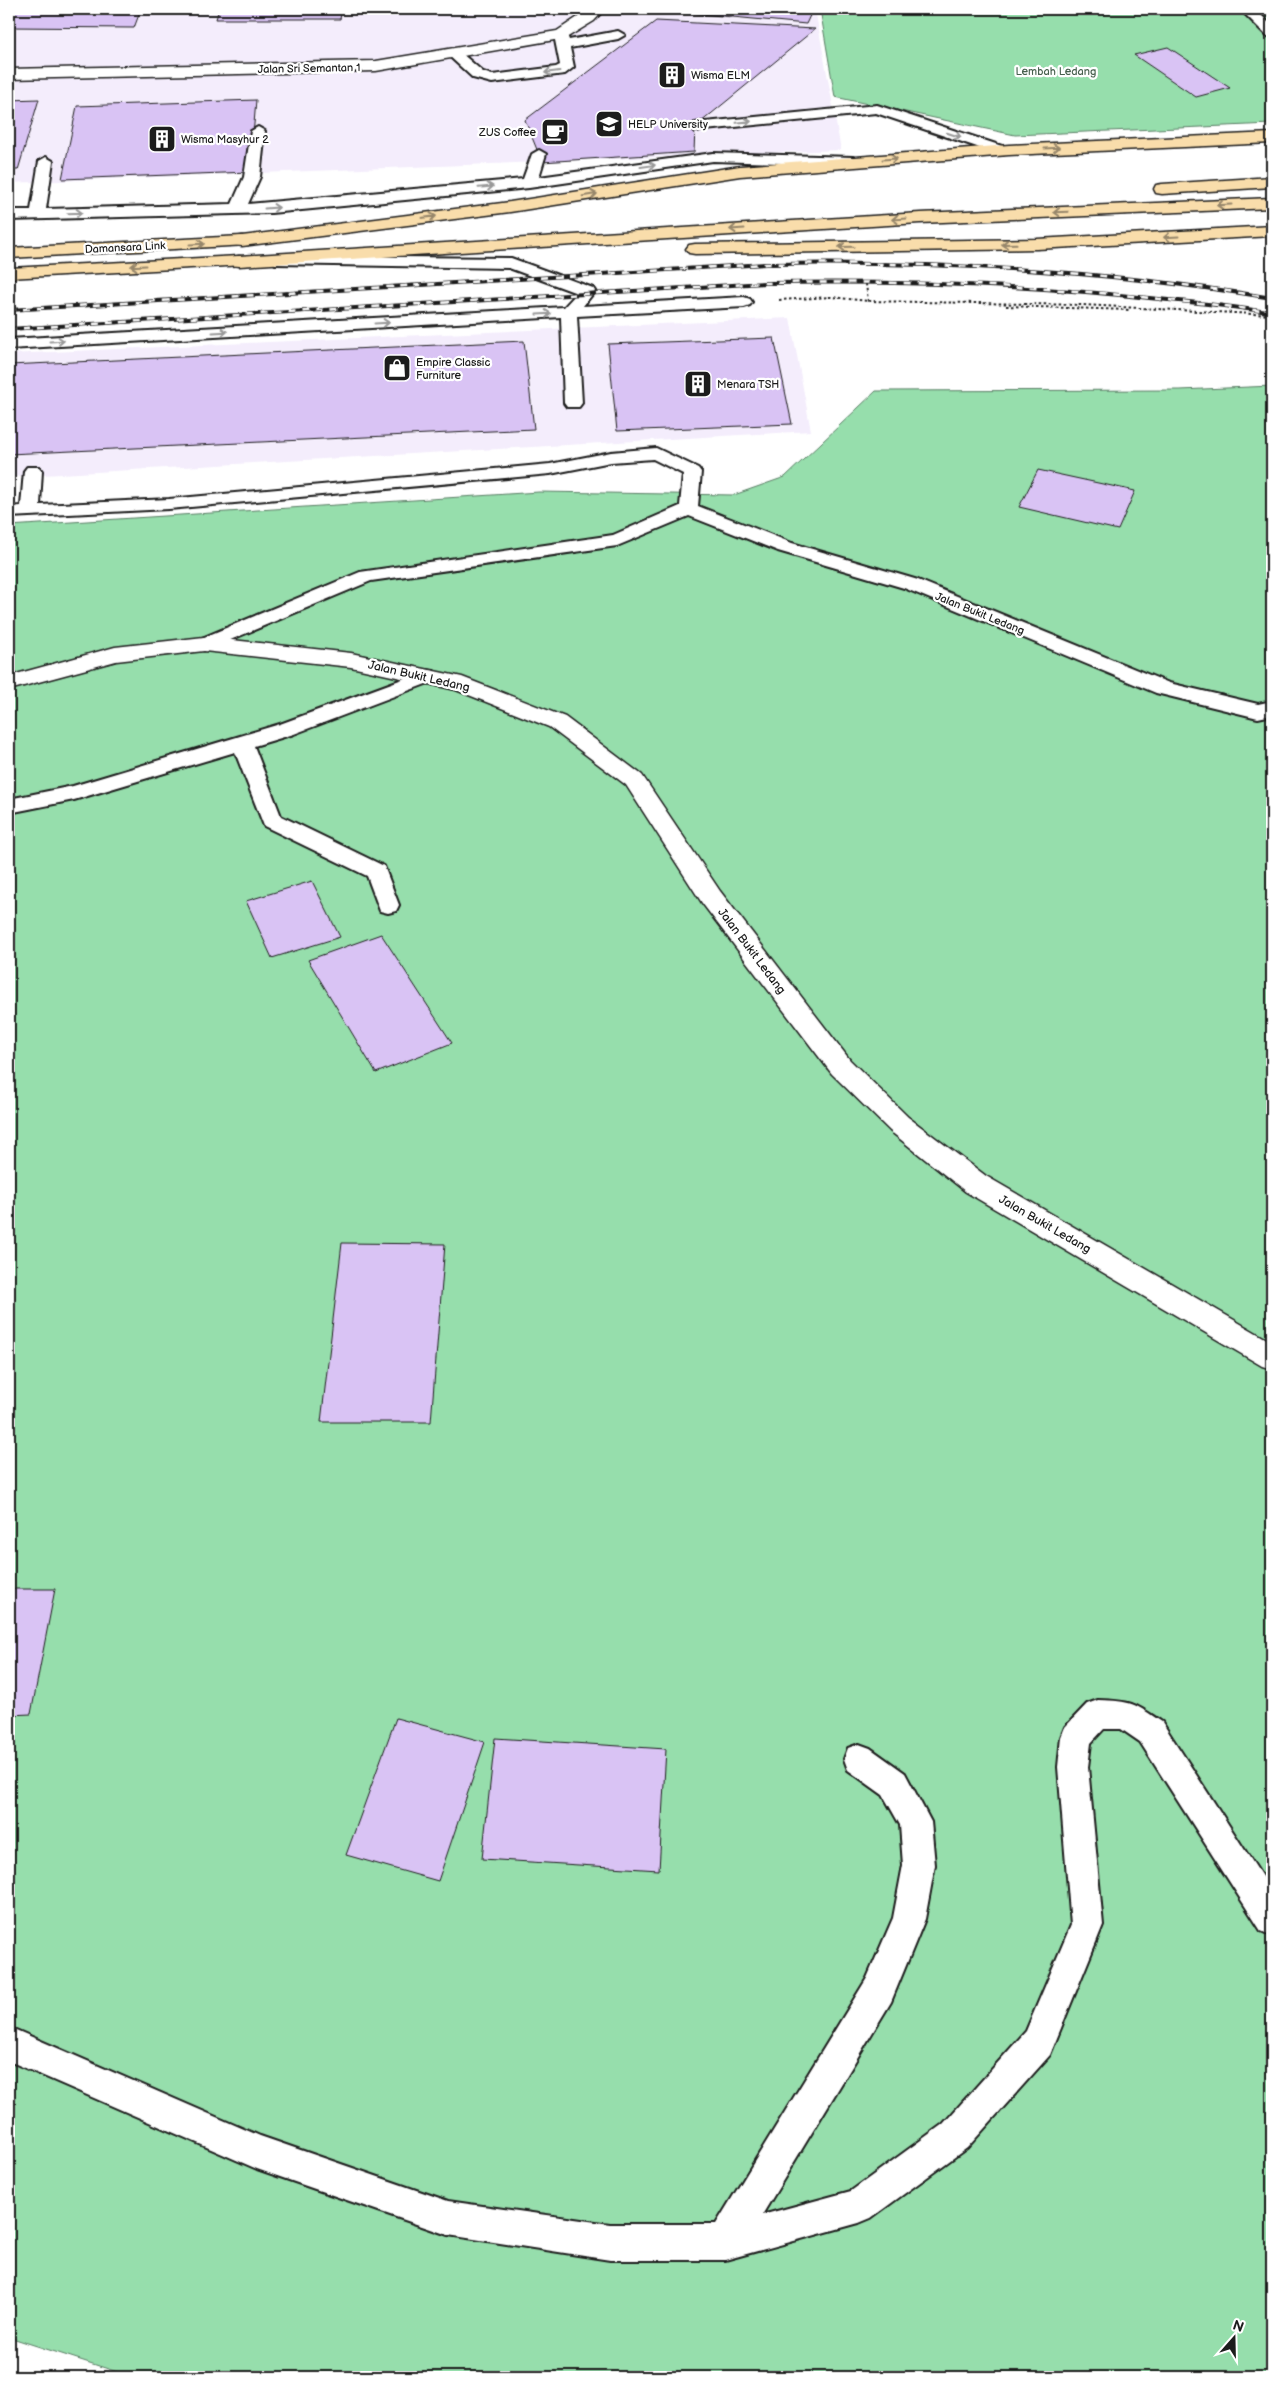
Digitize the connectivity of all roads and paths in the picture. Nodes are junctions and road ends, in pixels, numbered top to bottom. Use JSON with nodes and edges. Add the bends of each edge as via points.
{"nodes":[{"id":1,"x":598,"y":9,"type":"edge"},
{"id":2,"x":1247,"y":9,"type":"edge"},
{"id":3,"x":1272,"y":33,"type":"edge"},
{"id":4,"x":618,"y":35,"type":"dead end"},
{"id":5,"x":562,"y":41,"type":"junction"},
{"id":6,"x":455,"y":55,"type":"junction"},
{"id":7,"x":9,"y":74,"type":"edge"},
{"id":8,"x":695,"y":127,"type":"dead end"},
{"id":9,"x":258,"y":131,"type":"dead end"},
{"id":10,"x":1272,"y":138,"type":"edge"},
{"id":11,"x":1003,"y":151,"type":"junction"},
{"id":12,"x":539,"y":154,"type":"dead end"},
{"id":13,"x":46,"y":160,"type":"dead end"},
{"id":14,"x":866,"y":161,"type":"junction"},
{"id":15,"x":1272,"y":182,"type":"edge"},
{"id":16,"x":529,"y":183,"type":"junction"},
{"id":17,"x":1148,"y":190,"type":"dead end"},
{"id":18,"x":1001,"y":198,"type":"dead end"},
{"id":19,"x":1272,"y":203,"type":"edge"},
{"id":20,"x":238,"y":209,"type":"junction"},
{"id":21,"x":766,"y":211,"type":"dead end"},
{"id":22,"x":38,"y":214,"type":"junction"},
{"id":23,"x":9,"y":215,"type":"edge"},
{"id":24,"x":479,"y":228,"type":"dead end"},
{"id":25,"x":1272,"y":231,"type":"edge"},
{"id":26,"x":242,"y":241,"type":"junction"},
{"id":27,"x":9,"y":253,"type":"edge"},
{"id":28,"x":239,"y":261,"type":"junction"},
{"id":29,"x":9,"y":273,"type":"edge"},
{"id":30,"x":744,"y":302,"type":"joint"},
{"id":31,"x":569,"y":312,"type":"junction"},
{"id":32,"x":1272,"y":315,"type":"edge"},
{"id":33,"x":9,"y":344,"type":"edge"},
{"id":34,"x":573,"y":403,"type":"dead end"},
{"id":35,"x":33,"y":471,"type":"dead end"},
{"id":36,"x":688,"y":509,"type":"junction"},
{"id":37,"x":30,"y":511,"type":"junction"},
{"id":38,"x":9,"y":512,"type":"edge"},
{"id":39,"x":204,"y":644,"type":"junction"},
{"id":40,"x":427,"y":676,"type":"junction"},
{"id":41,"x":9,"y":683,"type":"edge"},
{"id":42,"x":1272,"y":708,"type":"edge"},
{"id":43,"x":242,"y":743,"type":"junction"},
{"id":44,"x":9,"y":806,"type":"edge"},
{"id":45,"x":388,"y":905,"type":"dead end"},
{"id":46,"x":1272,"y":1357,"type":"edge"},
{"id":47,"x":859,"y":1759,"type":"dead end"},
{"id":48,"x":1272,"y":1920,"type":"edge"},
{"id":49,"x":9,"y":2044,"type":"edge"},
{"id":50,"x":724,"y":2242,"type":"junction"}],
"edges":[{"from":1,"to":5,"type":"street","name":"Jalan Sri Semantan 1"},
{"from":2,"to":3,"type":"lane"},
{"from":4,"to":5,"type":"lane"},
{"from":5,"to":6,"type":"street","name":"Jalan Sri Semantan 1"},
{"from":5,"to":6,"type":"lane","one_way":true,"via":[[567,67],[564,69],[492,79],[478,75]]},
{"from":6,"to":7,"type":"street","name":"Jalan Sri Semantan 1","via":[[376,66]]},
{"from":8,"to":11,"type":"lane","one_way":true,"via":[[877,109]]},
{"from":9,"to":20,"type":"lane","via":[[252,177]]},
{"from":11,"to":10,"type":"main road","one_way":true},
{"from":14,"to":11,"type":"main road","one_way":true},
{"from":12,"to":16,"type":"lane"},
{"from":13,"to":22,"type":"lane"},
{"from":16,"to":14,"type":"lane","one_way":true,"via":[[713,157]]},
{"from":26,"to":14,"type":"main road","one_way":true,"via":[[510,207],[740,171]]},
{"from":15,"to":17,"type":"main road"},
{"from":20,"to":16,"type":"lane","one_way":true},
{"from":18,"to":21,"type":"main road"},
{"from":19,"to":28,"type":"main road","one_way":true,"via":[[920,218]]},
{"from":22,"to":20,"type":"lane","one_way":true},
{"from":22,"to":23,"type":"lane"},
{"from":24,"to":26,"type":"main road"},
{"from":25,"to":28,"type":"main road","one_way":true,"via":[[1037,244],[569,251]]},
{"from":27,"to":26,"type":"main road","name":"Damansara Link","one_way":true},
{"from":28,"to":29,"type":"main road","name":"Damansara Link","one_way":true},
{"from":28,"to":31,"type":"lane","via":[[511,262],[587,292]]},
{"from":30,"to":31,"type":"lane"},
{"from":30,"to":32,"type":"path","via":[[832,297],[868,301]]},
{"from":33,"to":31,"type":"lane","one_way":true},
{"from":31,"to":34,"type":"lane"},
{"from":35,"to":37,"type":"lane"},
{"from":36,"to":37,"type":"lane","via":[[692,472],[654,444],[611,457],[531,471],[169,504]]},
{"from":36,"to":39,"type":"lane","name":"Jalan Bukit Ledang","via":[[617,540],[368,576]]},
{"from":36,"to":42,"type":"lane","name":"Jalan Bukit Ledang","via":[[785,547],[911,584],[1163,688],[1258,712]]},
{"from":37,"to":38,"type":"lane"},
{"from":39,"to":40,"type":"street","name":"Jalan Bukit Ledang","via":[[351,660]]},
{"from":39,"to":41,"type":"street","name":"Jalan Bukit Ledang","via":[[115,654]]},
{"from":40,"to":43,"type":"lane","via":[[288,729]]},
{"from":40,"to":46,"type":"street","name":"Jalan Bukit Ledang","via":[[462,684],[557,722],[634,780],[711,897],[842,1067],[899,1124],[976,1184]]},
{"from":43,"to":44,"type":"lane","via":[[74,793]]},
{"from":43,"to":45,"type":"lane","via":[[272,821],[376,871]]},
{"from":47,"to":50,"type":"lane","via":[[894,1784],[915,1822],[919,1865],[910,1919],[879,1990]]},
{"from":48,"to":50,"type":"lane","via":[[1151,1732],[1126,1715],[1098,1714],[1076,1737],[1073,1767],[1086,1924],[1038,2043],[955,2136],[859,2206]]},
{"from":49,"to":50,"type":"lane","via":[[257,2152],[448,2218],[610,2242]]}]}
